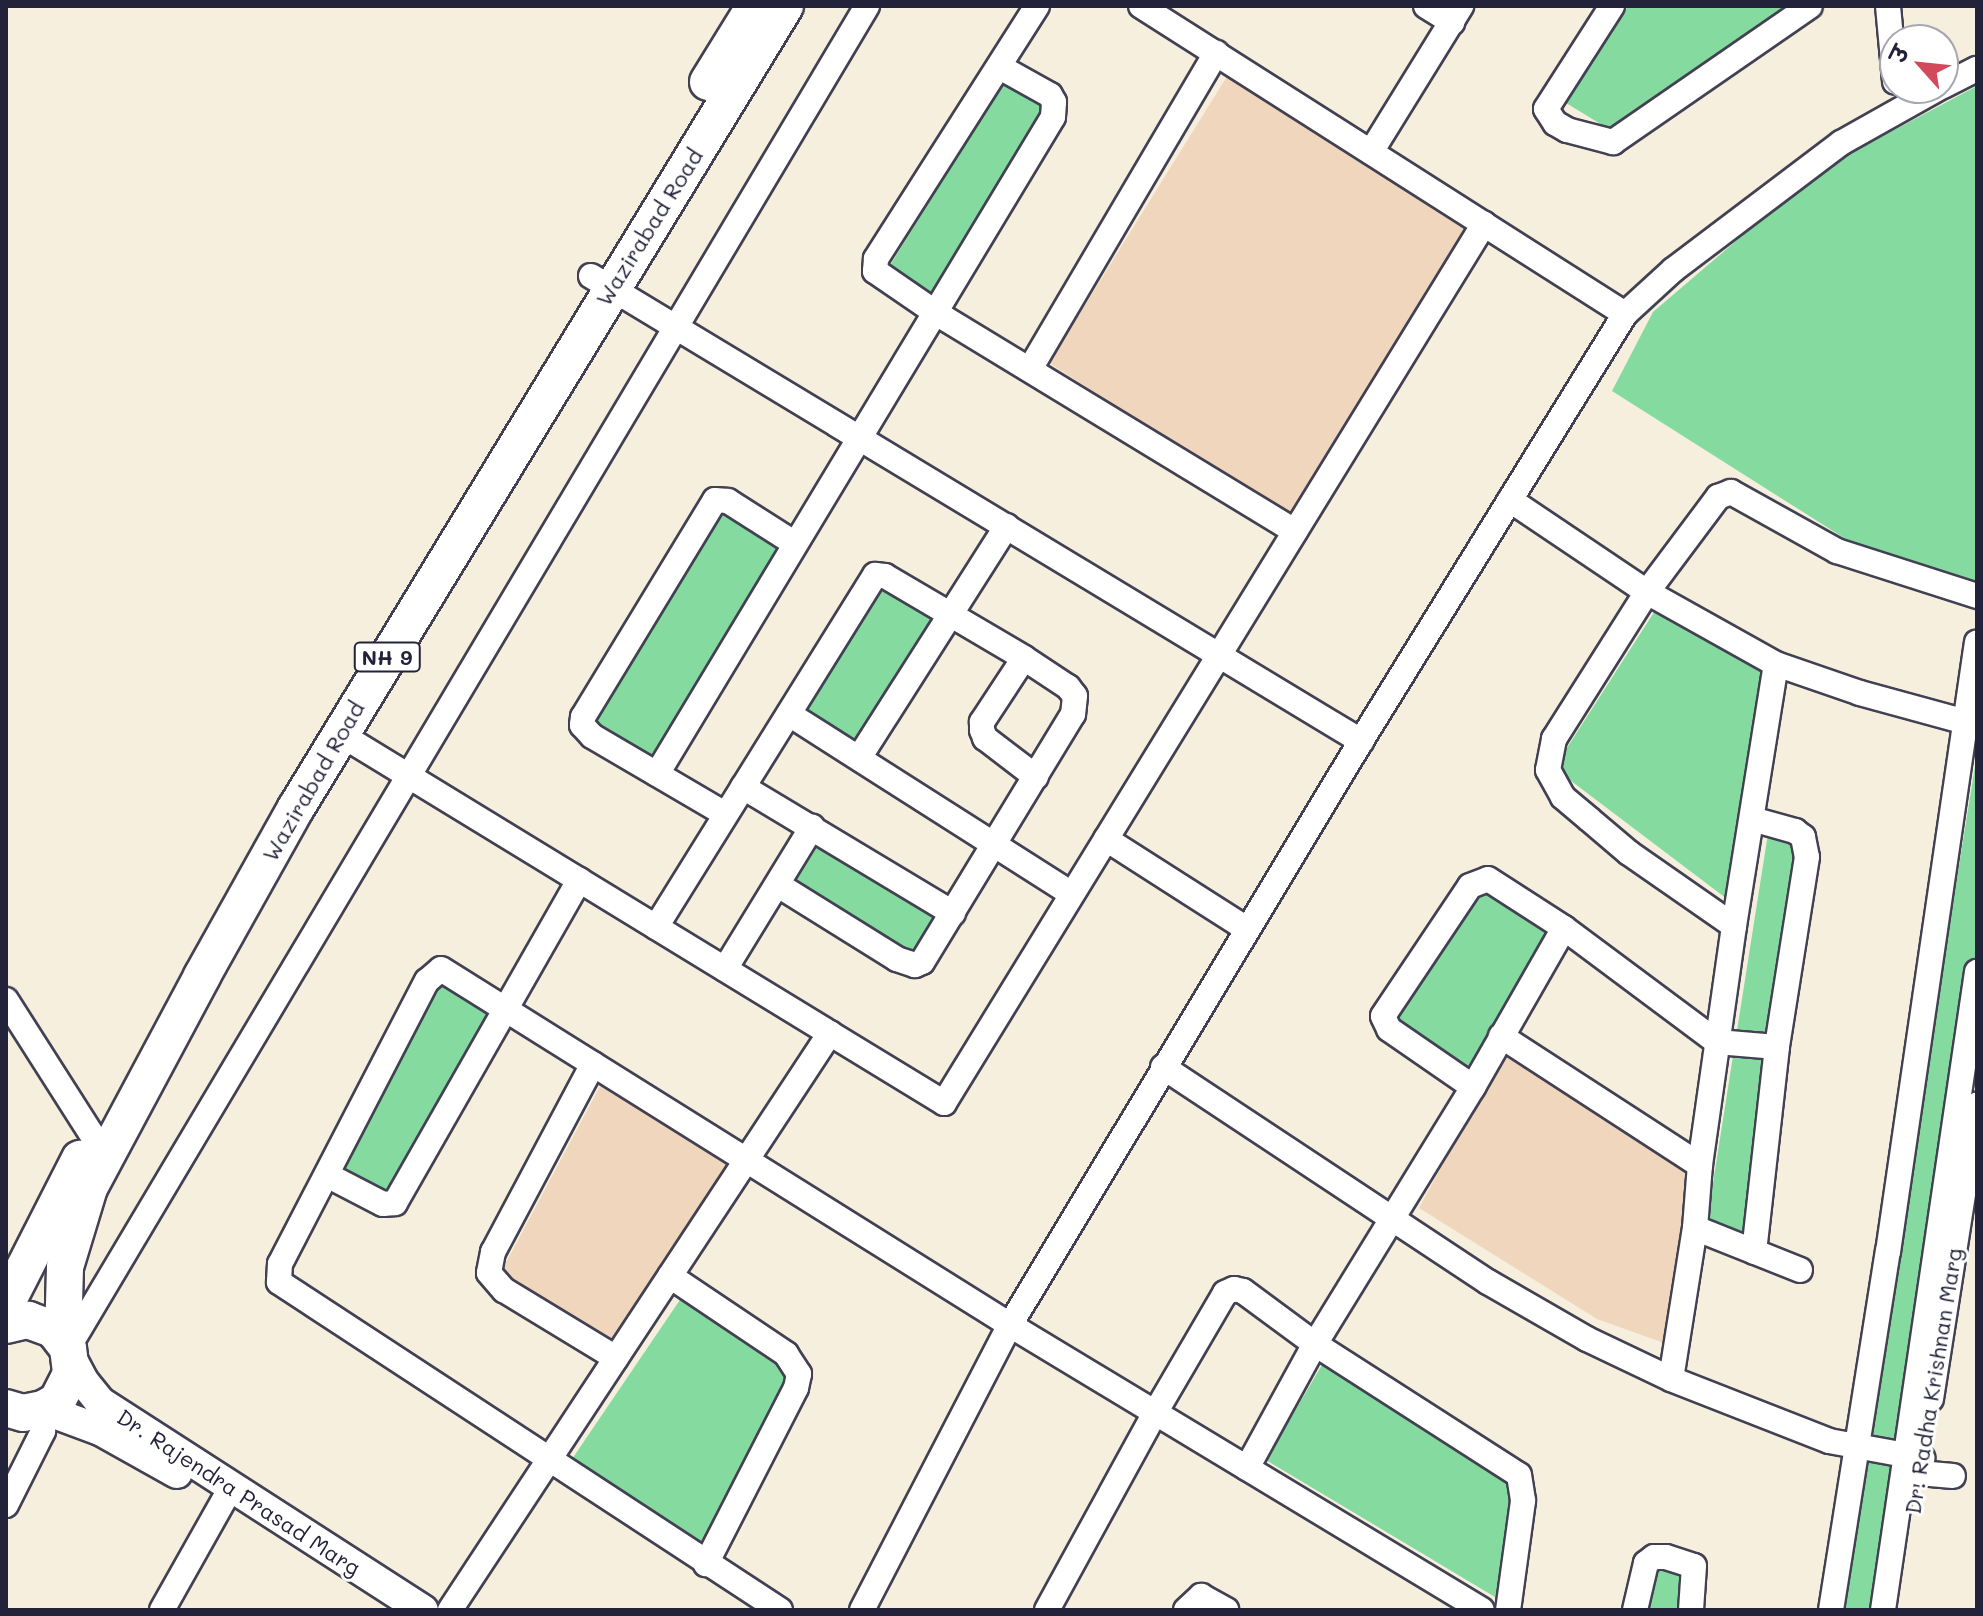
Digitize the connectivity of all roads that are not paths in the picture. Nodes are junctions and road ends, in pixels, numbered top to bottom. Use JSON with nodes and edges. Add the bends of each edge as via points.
{"nodes":[{"id":1,"x":755,"y":6,"type":"edge"},
{"id":2,"x":785,"y":6,"type":"edge"},
{"id":3,"x":867,"y":6,"type":"edge"},
{"id":4,"x":1037,"y":6,"type":"edge"},
{"id":5,"x":1141,"y":6,"type":"edge"},
{"id":6,"x":1426,"y":6,"type":"edge"},
{"id":7,"x":1612,"y":6,"type":"edge"},
{"id":8,"x":1810,"y":6,"type":"edge"},
{"id":9,"x":1456,"y":14,"type":"edge"},
{"id":10,"x":1216,"y":53,"type":"junction"},
{"id":11,"x":1000,"y":67,"type":"junction"},
{"id":12,"x":1977,"y":69,"type":"edge"},
{"id":13,"x":1959,"y":78,"type":"edge"},
{"id":14,"x":1892,"y":104,"type":"edge"},
{"id":15,"x":1371,"y":152,"type":"junction"},
{"id":16,"x":1484,"y":224,"type":"junction"},
{"id":17,"x":602,"y":281,"type":"junction"},
{"id":18,"x":936,"y":313,"type":"junction"},
{"id":19,"x":1625,"y":314,"type":"junction"},
{"id":20,"x":677,"y":326,"type":"junction"},
{"id":21,"x":1030,"y":369,"type":"junction"},
{"id":22,"x":859,"y":437,"type":"junction"},
{"id":23,"x":1510,"y":500,"type":"junction"},
{"id":24,"x":1007,"y":526,"type":"junction"},
{"id":25,"x":1295,"y":531,"type":"junction"},
{"id":26,"x":794,"y":543,"type":"junction"},
{"id":27,"x":1647,"y":592,"type":"junction"},
{"id":28,"x":1977,"y":596,"type":"edge"},
{"id":29,"x":950,"y":615,"type":"junction"},
{"id":30,"x":1977,"y":642,"type":"edge"},
{"id":31,"x":1219,"y":655,"type":"junction"},
{"id":32,"x":1024,"y":658,"type":"junction"},
{"id":33,"x":1776,"y":664,"type":"junction"},
{"id":34,"x":789,"y":714,"type":"junction"},
{"id":35,"x":1970,"y":724,"type":"edge"},
{"id":36,"x":340,"y":734,"type":"junction"},
{"id":37,"x":1361,"y":741,"type":"junction"},
{"id":38,"x":859,"y":758,"type":"junction"},
{"id":39,"x":657,"y":774,"type":"junction"},
{"id":40,"x":409,"y":776,"type":"junction"},
{"id":41,"x":1036,"y":777,"type":"junction"},
{"id":42,"x":743,"y":787,"type":"junction"},
{"id":43,"x":725,"y":814,"type":"junction"},
{"id":44,"x":1752,"y":819,"type":"junction"},
{"id":45,"x":812,"y":827,"type":"junction"},
{"id":46,"x":1106,"y":839,"type":"junction"},
{"id":47,"x":993,"y":847,"type":"junction"},
{"id":48,"x":579,"y":880,"type":"junction"},
{"id":49,"x":778,"y":885,"type":"junction"},
{"id":50,"x":1072,"y":894,"type":"junction"},
{"id":51,"x":953,"y":913,"type":"junction"},
{"id":52,"x":1734,"y":926,"type":"junction"},
{"id":53,"x":656,"y":927,"type":"junction"},
{"id":54,"x":1564,"y":928,"type":"junction"},
{"id":55,"x":1247,"y":929,"type":"junction"},
{"id":56,"x":725,"y":969,"type":"junction"},
{"id":57,"x":1977,"y":972,"type":"edge"},
{"id":58,"x":6,"y":1000,"type":"edge"},
{"id":59,"x":503,"y":1008,"type":"junction"},
{"id":60,"x":830,"y":1033,"type":"junction"},
{"id":61,"x":1501,"y":1036,"type":"junction"},
{"id":62,"x":1717,"y":1042,"type":"junction"},
{"id":63,"x":1777,"y":1047,"type":"junction"},
{"id":64,"x":593,"y":1064,"type":"junction"},
{"id":65,"x":1163,"y":1067,"type":"junction"},
{"id":66,"x":1473,"y":1087,"type":"junction"},
{"id":67,"x":1977,"y":1105,"type":"edge"},
{"id":68,"x":92,"y":1135,"type":"junction"},
{"id":69,"x":746,"y":1160,"type":"junction"},
{"id":70,"x":1700,"y":1165,"type":"junction"},
{"id":71,"x":327,"y":1175,"type":"junction"},
{"id":72,"x":1392,"y":1215,"type":"junction"},
{"id":73,"x":1695,"y":1228,"type":"junction"},
{"id":74,"x":1957,"y":1237,"type":"edge"},
{"id":75,"x":1754,"y":1252,"type":"junction"},
{"id":76,"x":1800,"y":1270,"type":"dead end"},
{"id":77,"x":670,"y":1276,"type":"junction"},
{"id":78,"x":6,"y":1304,"type":"edge"},
{"id":79,"x":6,"y":1325,"type":"edge"},
{"id":80,"x":1010,"y":1325,"type":"junction"},
{"id":81,"x":1315,"y":1344,"type":"junction"},
{"id":82,"x":68,"y":1348,"type":"junction"},
{"id":83,"x":616,"y":1358,"type":"junction"},
{"id":84,"x":1671,"y":1379,"type":"junction"},
{"id":85,"x":23,"y":1411,"type":"edge"},
{"id":86,"x":1155,"y":1413,"type":"junction"},
{"id":87,"x":1855,"y":1447,"type":"junction"},
{"id":88,"x":549,"y":1460,"type":"junction"},
{"id":89,"x":1916,"y":1462,"type":"junction"},
{"id":90,"x":1247,"y":1468,"type":"junction"},
{"id":91,"x":1953,"y":1476,"type":"dead end"},
{"id":92,"x":224,"y":1500,"type":"junction"},
{"id":93,"x":6,"y":1505,"type":"edge"},
{"id":94,"x":706,"y":1564,"type":"junction"},
{"id":95,"x":162,"y":1610,"type":"edge"},
{"id":96,"x":395,"y":1610,"type":"edge"},
{"id":97,"x":423,"y":1610,"type":"edge"},
{"id":98,"x":450,"y":1610,"type":"edge"},
{"id":99,"x":780,"y":1610,"type":"edge"},
{"id":100,"x":862,"y":1610,"type":"edge"},
{"id":101,"x":1047,"y":1610,"type":"edge"},
{"id":102,"x":1186,"y":1610,"type":"edge"},
{"id":103,"x":1226,"y":1610,"type":"edge"},
{"id":104,"x":1482,"y":1610,"type":"edge"},
{"id":105,"x":1508,"y":1610,"type":"edge"},
{"id":106,"x":1635,"y":1610,"type":"edge"},
{"id":107,"x":1691,"y":1610,"type":"edge"},
{"id":108,"x":1831,"y":1610,"type":"edge"},
{"id":109,"x":1883,"y":1610,"type":"edge"},
{"id":110,"x":1896,"y":1610,"type":"edge"}],
"edges":[{"from":1,"to":17,"type":"highway","name":"Wazirabad Road","number":"NH 9"},
{"from":2,"to":17,"type":"highway","name":"Wazirabad Road","number":"NH 9"},
{"from":3,"to":20,"type":"street"},
{"from":4,"to":11,"type":"street"},
{"from":5,"to":10,"type":"street"},
{"from":6,"to":9,"type":"street"},
{"from":7,"to":8,"type":"street","via":[[1546,109],[1567,130],[1613,142]]},
{"from":9,"to":15,"type":"street"},
{"from":10,"to":15,"type":"street"},
{"from":10,"to":21,"type":"street"},
{"from":11,"to":18,"type":"street","via":[[1050,95],[1053,117]]},
{"from":11,"to":18,"type":"street","via":[[874,265],[879,276]]},
{"from":12,"to":13,"type":"street"},
{"from":14,"to":19,"type":"street","via":[[1673,270]]},
{"from":15,"to":16,"type":"street"},
{"from":16,"to":19,"type":"street"},
{"from":16,"to":25,"type":"street"},
{"from":17,"to":20,"type":"street"},
{"from":17,"to":36,"type":"highway","name":"Wazirabad Road","number":"NH 9"},
{"from":17,"to":68,"type":"highway","name":"Wazirabad Road","number":"NH 9","via":[[282,786]]},
{"from":18,"to":21,"type":"street"},
{"from":18,"to":22,"type":"street"},
{"from":19,"to":23,"type":"street"},
{"from":20,"to":22,"type":"street"},
{"from":20,"to":40,"type":"street"},
{"from":21,"to":25,"type":"street"},
{"from":22,"to":24,"type":"street"},
{"from":22,"to":26,"type":"street"},
{"from":23,"to":27,"type":"street"},
{"from":23,"to":37,"type":"street"},
{"from":24,"to":29,"type":"street"},
{"from":24,"to":31,"type":"street"},
{"from":25,"to":31,"type":"street"},
{"from":26,"to":39,"type":"street"},
{"from":26,"to":39,"type":"street","via":[[728,501],[715,500],[586,708],[582,725],[587,732]]},
{"from":27,"to":28,"type":"street","via":[[1718,497],[1731,492],[1837,551]]},
{"from":27,"to":33,"type":"street"},
{"from":27,"to":52,"type":"street","via":[[1554,739],[1548,770],[1563,797],[1629,853]]},
{"from":29,"to":32,"type":"street"},
{"from":29,"to":34,"type":"street","via":[[875,575]]},
{"from":29,"to":38,"type":"street"},
{"from":30,"to":35,"type":"street"},
{"from":31,"to":37,"type":"street"},
{"from":31,"to":46,"type":"street"},
{"from":32,"to":41,"type":"street","via":[[1068,687],[1077,705]]},
{"from":32,"to":41,"type":"street","via":[[982,722],[982,730],[985,738]]},
{"from":33,"to":35,"type":"street"},
{"from":33,"to":44,"type":"street"},
{"from":34,"to":38,"type":"street"},
{"from":34,"to":42,"type":"street"},
{"from":35,"to":87,"type":"street"},
{"from":36,"to":40,"type":"street"},
{"from":36,"to":82,"type":"highway","name":"Wazirabad Road","number":"NH 9","via":[[89,1188],[65,1267]]},
{"from":37,"to":55,"type":"street"},
{"from":38,"to":47,"type":"street"},
{"from":39,"to":43,"type":"street"},
{"from":40,"to":48,"type":"street"},
{"from":40,"to":82,"type":"street"},
{"from":41,"to":47,"type":"street"},
{"from":42,"to":43,"type":"street"},
{"from":42,"to":45,"type":"street"},
{"from":43,"to":53,"type":"street"},
{"from":44,"to":52,"type":"street"},
{"from":44,"to":63,"type":"street","via":[[1795,831],[1803,837],[1807,857]]},
{"from":45,"to":49,"type":"street"},
{"from":45,"to":51,"type":"street"},
{"from":46,"to":50,"type":"street"},
{"from":46,"to":55,"type":"street"},
{"from":47,"to":50,"type":"street"},
{"from":47,"to":51,"type":"street"},
{"from":48,"to":53,"type":"street"},
{"from":48,"to":59,"type":"street"},
{"from":49,"to":51,"type":"street","via":[[915,965],[927,957]]},
{"from":49,"to":56,"type":"street"},
{"from":50,"to":60,"type":"street","via":[[944,1103]]},
{"from":52,"to":62,"type":"street"},
{"from":53,"to":56,"type":"street"},
{"from":54,"to":61,"type":"street"},
{"from":54,"to":62,"type":"street"},
{"from":54,"to":66,"type":"street","via":[[1495,881],[1479,881],[1470,886],[1387,1007],[1383,1023],[1389,1029]]},
{"from":55,"to":65,"type":"street"},
{"from":56,"to":60,"type":"street"},
{"from":57,"to":74,"type":"street"},
{"from":58,"to":68,"type":"street"},
{"from":59,"to":64,"type":"street"},
{"from":59,"to":71,"type":"street","via":[[395,1203],[383,1204]]},
{"from":59,"to":71,"type":"street","via":[[441,969],[434,973]]},
{"from":60,"to":69,"type":"street"},
{"from":61,"to":66,"type":"street"},
{"from":61,"to":70,"type":"street"},
{"from":62,"to":63,"type":"street"},
{"from":62,"to":70,"type":"street"},
{"from":63,"to":75,"type":"street"},
{"from":64,"to":69,"type":"street"},
{"from":64,"to":83,"type":"street","via":[[493,1252],[489,1273],[504,1290]]},
{"from":65,"to":72,"type":"street"},
{"from":65,"to":80,"type":"street"},
{"from":66,"to":72,"type":"street"},
{"from":67,"to":74,"type":"street","name":"Dr. Radha Krishnan Marg"},
{"from":68,"to":78,"type":"highway","name":"Wazirabad Road","number":"NH 9"},
{"from":69,"to":77,"type":"street"},
{"from":69,"to":80,"type":"street"},
{"from":70,"to":73,"type":"street"},
{"from":71,"to":88,"type":"street","via":[[280,1264],[279,1282]]},
{"from":72,"to":81,"type":"street"},
{"from":72,"to":84,"type":"street","via":[[1488,1282]]},
{"from":73,"to":75,"type":"street"},
{"from":73,"to":84,"type":"street"},
{"from":74,"to":89,"type":"street","name":"Dr. Radha Krishnan Marg"},
{"from":75,"to":76,"type":"street"},
{"from":77,"to":83,"type":"street"},
{"from":77,"to":94,"type":"street","via":[[786,1354],[799,1374]]},
{"from":79,"to":82,"type":"highway","via":[[41,1323]]},
{"from":80,"to":86,"type":"street"},
{"from":80,"to":100,"type":"street"},
{"from":81,"to":86,"type":"street","via":[[1234,1289],[1225,1293]]},
{"from":81,"to":90,"type":"street"},
{"from":81,"to":105,"type":"street","via":[[1519,1475],[1523,1501]]},
{"from":82,"to":85,"type":"highway","name":"Wazirabad Road","via":[[66,1388],[57,1401]]},
{"from":82,"to":97,"type":"main road","name":"Dr. Rajendra Prasad Marg","via":[[100,1402]]},
{"from":83,"to":88,"type":"street"},
{"from":84,"to":87,"type":"street","via":[[1762,1417]]},
{"from":85,"to":92,"type":"main road","name":"Dr. Rajendra Prasad Marg","via":[[100,1430]]},
{"from":85,"to":93,"type":"street","via":[[43,1431]]},
{"from":86,"to":90,"type":"street"},
{"from":86,"to":101,"type":"street"},
{"from":87,"to":89,"type":"street"},
{"from":87,"to":108,"type":"street"},
{"from":88,"to":94,"type":"street"},
{"from":88,"to":98,"type":"street"},
{"from":89,"to":91,"type":"street"},
{"from":89,"to":109,"type":"street"},
{"from":89,"to":110,"type":"street","name":"Dr. Radha Krishnan Marg"},
{"from":90,"to":104,"type":"street"},
{"from":92,"to":95,"type":"street"},
{"from":92,"to":96,"type":"main road","name":"Dr. Rajendra Prasad Marg"},
{"from":94,"to":99,"type":"street"},
{"from":102,"to":103,"type":"street","via":[[1201,1596]]},
{"from":106,"to":107,"type":"street","via":[[1646,1563],[1666,1557],[1694,1566]]}]}
